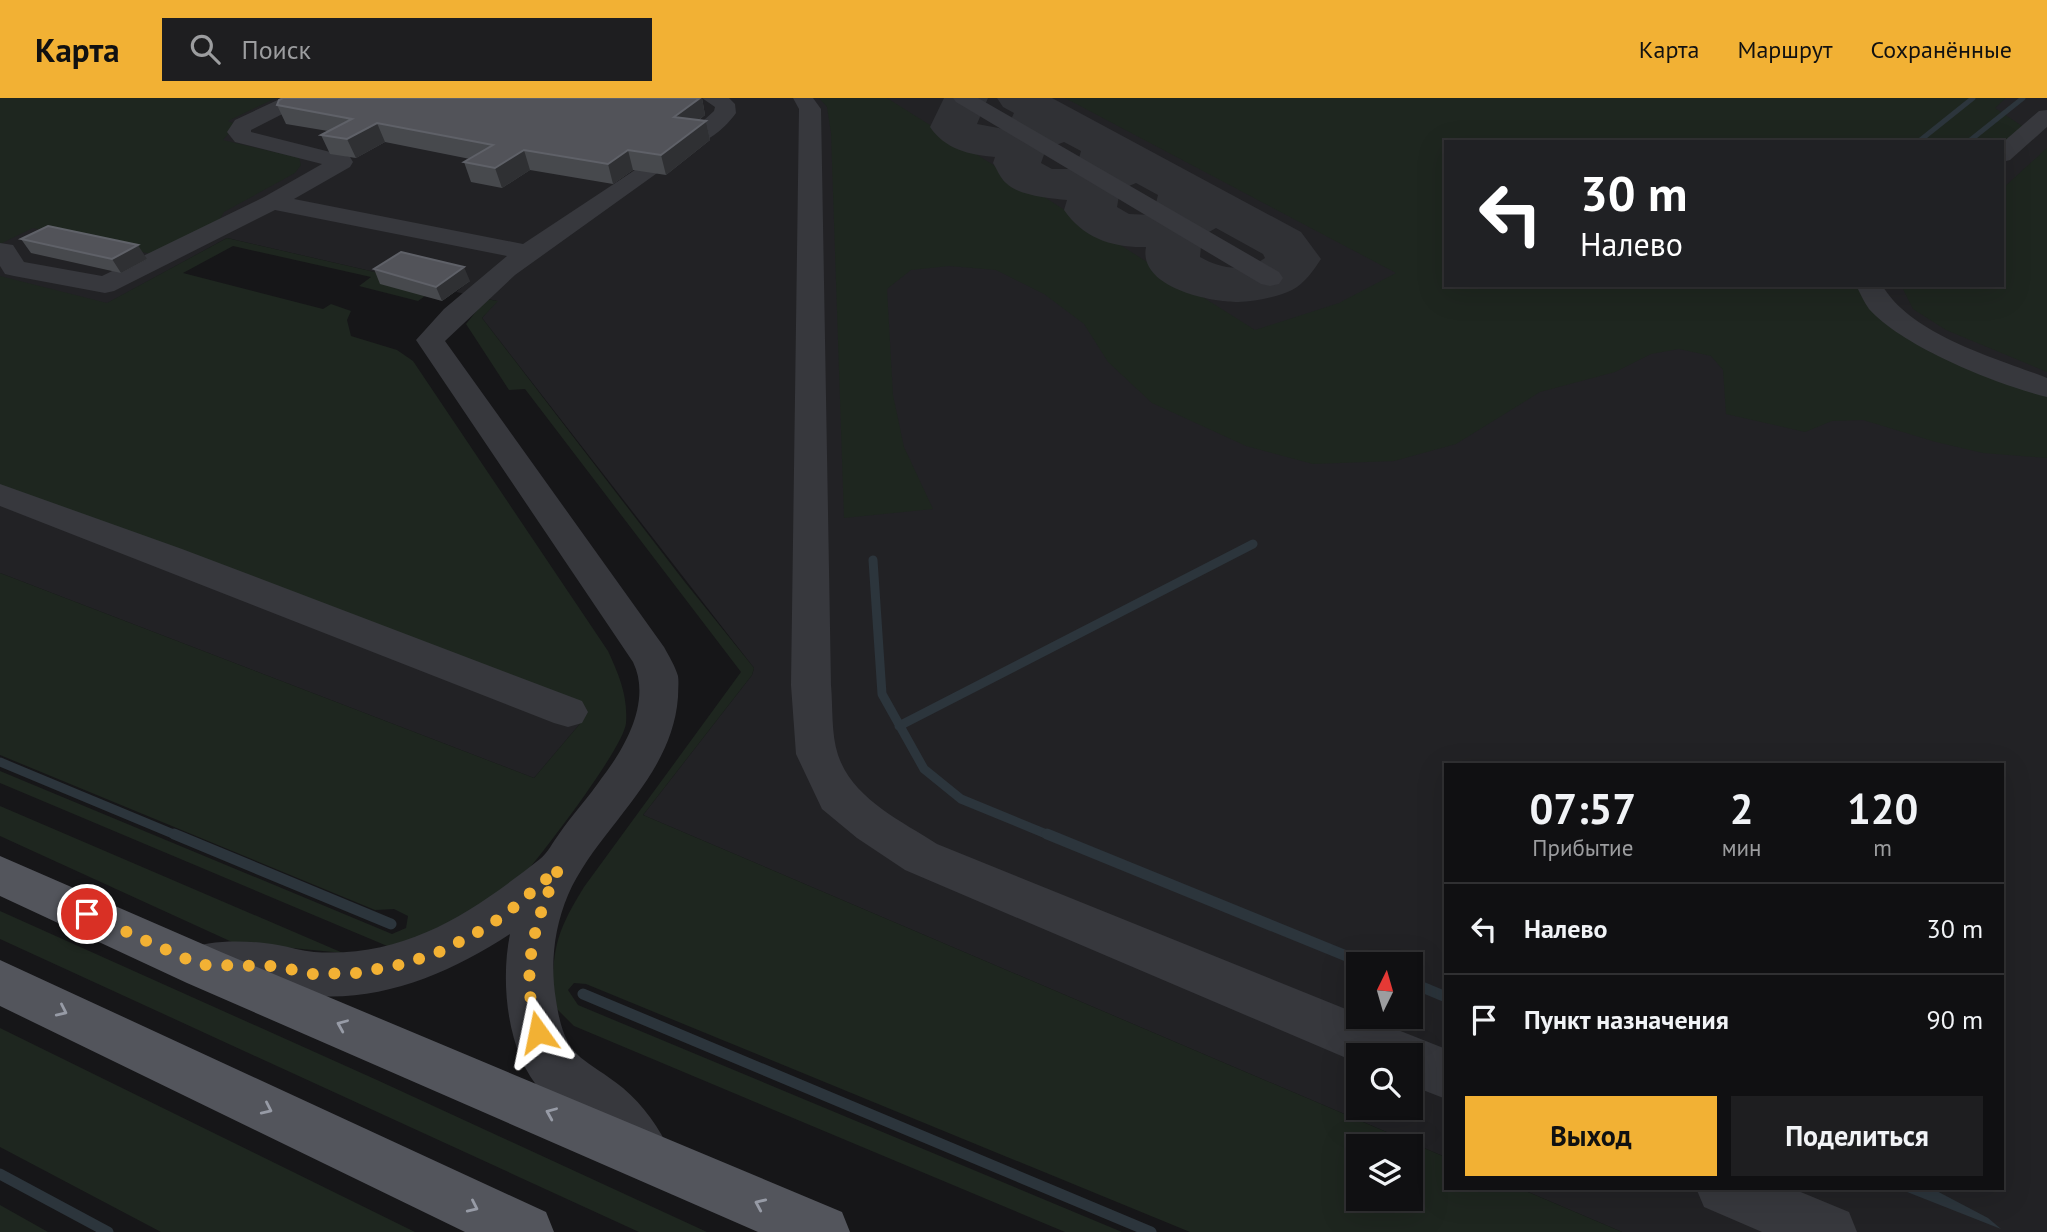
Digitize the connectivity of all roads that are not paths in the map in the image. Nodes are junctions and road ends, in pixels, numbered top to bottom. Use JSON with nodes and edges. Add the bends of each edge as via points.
{"nodes":[{"id":1,"x":299,"y":98,"type":"edge"},
{"id":2,"x":712,"y":98,"type":"edge"},
{"id":3,"x":803,"y":98,"type":"edge"},
{"id":4,"x":963,"y":98,"type":"edge"},
{"id":5,"x":2047,"y":116,"type":"edge"},
{"id":6,"x":695,"y":138,"type":"edge"},
{"id":7,"x":2004,"y":153,"type":"edge"},
{"id":8,"x":649,"y":171,"type":"edge"},
{"id":9,"x":272,"y":202,"type":"junction"},
{"id":10,"x":4,"y":250,"type":"dead end"},
{"id":11,"x":528,"y":253,"type":"junction"},
{"id":12,"x":1270,"y":278,"type":"dead end"},
{"id":13,"x":1870,"y":287,"type":"edge"},
{"id":14,"x":2047,"y":388,"type":"edge"},
{"id":15,"x":0,"y":494,"type":"edge"},
{"id":16,"x":568,"y":712,"type":"dead end"},
{"id":17,"x":559,"y":868,"type":"junction"},
{"id":18,"x":0,"y":875,"type":"edge"},
{"id":19,"x":200,"y":965,"type":"junction"},
{"id":20,"x":0,"y":982,"type":"edge"},
{"id":21,"x":1370,"y":1043,"type":"edge"},
{"id":22,"x":1423,"y":1065,"type":"edge"},
{"id":23,"x":1444,"y":1073,"type":"edge"},
{"id":24,"x":643,"y":1152,"type":"junction"},
{"id":25,"x":1728,"y":1190,"type":"edge"},
{"id":26,"x":526,"y":1232,"type":"edge"},
{"id":27,"x":822,"y":1232,"type":"edge"},
{"id":28,"x":1829,"y":1232,"type":"edge"}],
"edges":[{"from":1,"to":9,"type":"street","via":[[243,125],[239,132],[243,137],[342,162]]},
{"from":2,"to":6,"type":"street","via":[[725,104],[725,113]]},
{"from":3,"to":21,"type":"street","via":[[810,109],[811,685],[817,754],[837,797],[920,857]]},
{"from":4,"to":12,"type":"street"},
{"from":5,"to":7,"type":"street"},
{"from":8,"to":11,"type":"street"},
{"from":9,"to":10,"type":"street","via":[[106,285],[14,268]]},
{"from":9,"to":11,"type":"street"},
{"from":11,"to":17,"type":"street","via":[[454,313],[430,340],[650,656],[659,679],[651,726],[636,763]]},
{"from":13,"to":14,"type":"street","via":[[1876,301],[1907,328]]},
{"from":15,"to":16,"type":"street"},
{"from":17,"to":19,"type":"street","via":[[505,915],[473,935],[403,964],[356,973],[313,974],[274,966]]},
{"from":17,"to":24,"type":"street","via":[[531,942],[528,981],[534,1019],[552,1063],[566,1083],[603,1106]]},
{"from":18,"to":19,"type":"main road"},
{"from":24,"to":19,"type":"main road","one_way":true},
{"from":20,"to":26,"type":"main road","one_way":true},
{"from":22,"to":23,"type":"street"},
{"from":27,"to":24,"type":"main road","one_way":true},
{"from":25,"to":28,"type":"street"}]}
